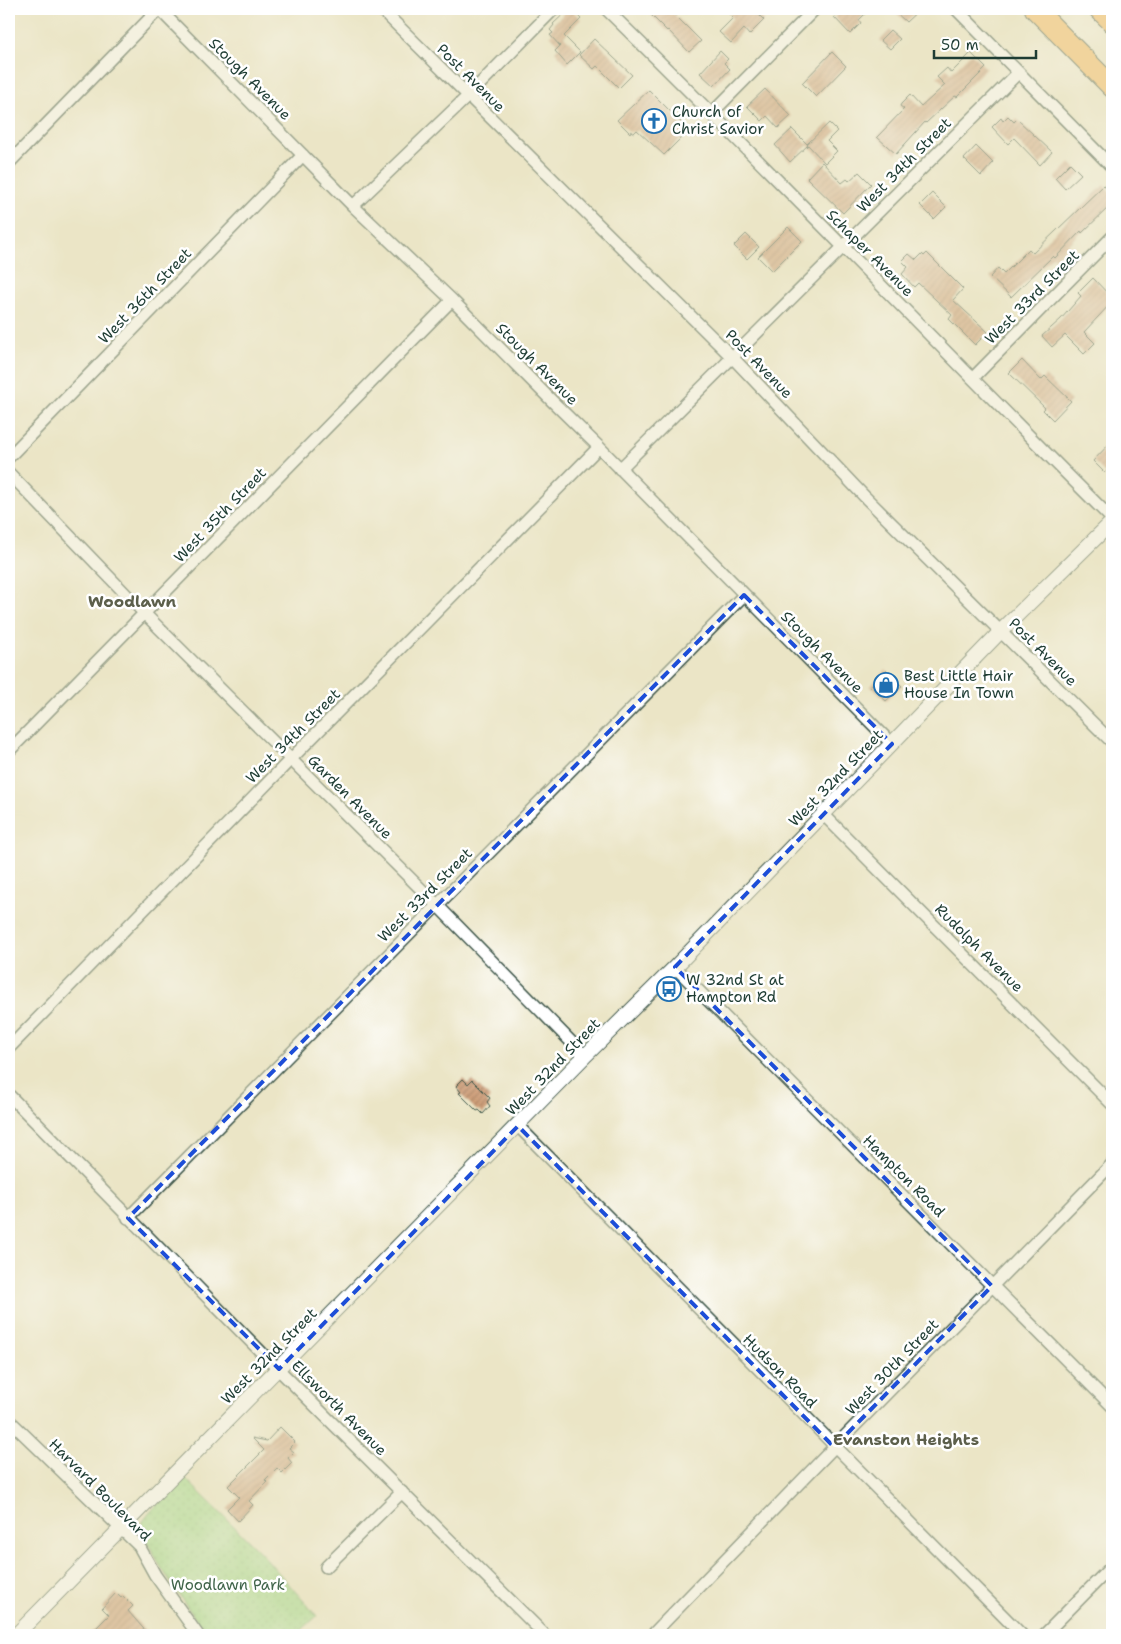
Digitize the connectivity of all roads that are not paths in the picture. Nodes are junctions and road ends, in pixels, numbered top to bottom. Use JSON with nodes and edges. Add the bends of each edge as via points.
{"nodes":[{"id":1,"x":159,"y":9,"type":"edge"},
{"id":2,"x":381,"y":9,"type":"edge"},
{"id":3,"x":554,"y":9,"type":"edge"},
{"id":4,"x":606,"y":9,"type":"edge"},
{"id":5,"x":815,"y":9,"type":"edge"},
{"id":6,"x":956,"y":9,"type":"edge"},
{"id":7,"x":1035,"y":9,"type":"edge"},
{"id":8,"x":1099,"y":9,"type":"edge"},
{"id":9,"x":1112,"y":22,"type":"edge"},
{"id":10,"x":1018,"y":73,"type":"junction"},
{"id":11,"x":1112,"y":87,"type":"edge"},
{"id":12,"x":468,"y":96,"type":"junction"},
{"id":13,"x":712,"y":113,"type":"junction"},
{"id":14,"x":303,"y":155,"type":"junction"},
{"id":15,"x":9,"y":162,"type":"edge"},
{"id":16,"x":1112,"y":167,"type":"edge"},
{"id":17,"x":353,"y":206,"type":"junction"},
{"id":18,"x":1112,"y":237,"type":"edge"},
{"id":19,"x":843,"y":248,"type":"junction"},
{"id":20,"x":452,"y":300,"type":"junction"},
{"id":21,"x":733,"y":358,"type":"junction"},
{"id":22,"x":973,"y":378,"type":"junction"},
{"id":23,"x":600,"y":447,"type":"junction"},
{"id":24,"x":9,"y":458,"type":"edge"},
{"id":25,"x":620,"y":469,"type":"junction"},
{"id":26,"x":9,"y":474,"type":"edge"},
{"id":27,"x":1112,"y":520,"type":"edge"},
{"id":28,"x":744,"y":595,"type":"junction"},
{"id":29,"x":145,"y":614,"type":"junction"},
{"id":30,"x":1001,"y":631,"type":"junction"},
{"id":31,"x":1112,"y":742,"type":"edge"},
{"id":32,"x":892,"y":744,"type":"junction"},
{"id":33,"x":9,"y":751,"type":"edge"},
{"id":34,"x":290,"y":760,"type":"junction"},
{"id":35,"x":823,"y":814,"type":"junction"},
{"id":36,"x":437,"y":905,"type":"junction"},
{"id":37,"x":675,"y":967,"type":"junction"},
{"id":38,"x":9,"y":1048,"type":"edge"},
{"id":39,"x":585,"y":1056,"type":"junction"},
{"id":40,"x":9,"y":1095,"type":"edge"},
{"id":41,"x":1112,"y":1104,"type":"edge"},
{"id":42,"x":518,"y":1126,"type":"junction"},
{"id":43,"x":1112,"y":1164,"type":"edge"},
{"id":44,"x":128,"y":1218,"type":"junction"},
{"id":45,"x":992,"y":1286,"type":"junction"},
{"id":46,"x":279,"y":1369,"type":"junction"},
{"id":47,"x":1112,"y":1406,"type":"edge"},
{"id":48,"x":9,"y":1420,"type":"edge"},
{"id":49,"x":834,"y":1447,"type":"junction"},
{"id":50,"x":402,"y":1492,"type":"junction"},
{"id":51,"x":120,"y":1530,"type":"junction"},
{"id":52,"x":1112,"y":1566,"type":"edge"},
{"id":53,"x":326,"y":1567,"type":"dead end"},
{"id":54,"x":16,"y":1635,"type":"edge"},
{"id":55,"x":198,"y":1635,"type":"edge"},
{"id":56,"x":545,"y":1635,"type":"edge"},
{"id":57,"x":652,"y":1635,"type":"edge"},
{"id":58,"x":1022,"y":1635,"type":"edge"},
{"id":59,"x":1044,"y":1635,"type":"edge"}],
"edges":[{"from":1,"to":14,"type":"street","name":"Stough Avenue"},
{"from":1,"to":15,"type":"street"},
{"from":2,"to":12,"type":"street","name":"Post Avenue"},
{"from":3,"to":12,"type":"street"},
{"from":4,"to":13,"type":"street","name":"Schaper Avenue"},
{"from":5,"to":13,"type":"street"},
{"from":6,"to":10,"type":"street"},
{"from":7,"to":11,"type":"highway"},
{"from":8,"to":9,"type":"highway"},
{"from":10,"to":16,"type":"street"},
{"from":10,"to":19,"type":"street","name":"West 34th Street"},
{"from":12,"to":17,"type":"street"},
{"from":12,"to":21,"type":"street","name":"Post Avenue"},
{"from":13,"to":19,"type":"street","name":"Schaper Avenue"},
{"from":14,"to":17,"type":"street","name":"Stough Avenue"},
{"from":14,"to":24,"type":"street","name":"West 36th Street"},
{"from":17,"to":20,"type":"street","name":"Stough Avenue"},
{"from":18,"to":22,"type":"street","name":"West 33rd Street"},
{"from":19,"to":21,"type":"street","name":"West 34th Street"},
{"from":19,"to":22,"type":"street","name":"Schaper Avenue"},
{"from":20,"to":23,"type":"street","name":"Stough Avenue"},
{"from":20,"to":29,"type":"street","name":"West 35th Street"},
{"from":21,"to":25,"type":"street","name":"West 34th Street"},
{"from":21,"to":30,"type":"street","name":"Post Avenue","via":[[865,497]]},
{"from":22,"to":27,"type":"street","name":"Schaper Avenue"},
{"from":23,"to":25,"type":"street","name":"Stough Avenue"},
{"from":23,"to":34,"type":"street","name":"West 34th Street"},
{"from":25,"to":28,"type":"street","name":"Stough Avenue"},
{"from":26,"to":29,"type":"street","name":"Garden Avenue"},
{"from":27,"to":30,"type":"street","name":"West 32nd Street"},
{"from":28,"to":32,"type":"street","name":"Stough Avenue"},
{"from":28,"to":36,"type":"street","name":"West 33rd Street"},
{"from":29,"to":33,"type":"street","name":"West 35th Street"},
{"from":29,"to":34,"type":"street","name":"Garden Avenue"},
{"from":30,"to":31,"type":"street","name":"Post Avenue"},
{"from":30,"to":32,"type":"street","name":"West 32nd Street"},
{"from":32,"to":35,"type":"street","name":"West 32nd Street"},
{"from":34,"to":36,"type":"street","name":"Garden Avenue"},
{"from":34,"to":38,"type":"street","name":"West 34th Street"},
{"from":35,"to":37,"type":"street","name":"West 32nd Street"},
{"from":35,"to":41,"type":"street","name":"Rudolph Avenue"},
{"from":36,"to":39,"type":"street","name":"Garden Avenue"},
{"from":36,"to":44,"type":"street","name":"West 33rd Street"},
{"from":37,"to":39,"type":"street","name":"West 32nd Street"},
{"from":37,"to":45,"type":"street","name":"Hampton Road"},
{"from":39,"to":42,"type":"street","name":"West 32nd Street"},
{"from":40,"to":44,"type":"street","name":"Ellsworth Avenue"},
{"from":42,"to":46,"type":"street","name":"West 32nd Street"},
{"from":42,"to":49,"type":"street","name":"Hudson Road"},
{"from":43,"to":45,"type":"street","name":"West 30th Street"},
{"from":44,"to":46,"type":"street","name":"Ellsworth Avenue"},
{"from":45,"to":47,"type":"street","name":"Hampton Road"},
{"from":45,"to":49,"type":"street","name":"West 30th Street"},
{"from":46,"to":50,"type":"street","name":"Ellsworth Avenue"},
{"from":46,"to":51,"type":"street","name":"West 32nd Street"},
{"from":48,"to":51,"type":"street","name":"Harvard Boulevard"},
{"from":49,"to":57,"type":"street","name":"West 30th Street"},
{"from":49,"to":58,"type":"street","name":"Hudson Road"},
{"from":50,"to":53,"type":"street"},
{"from":50,"to":56,"type":"street","name":"Ellsworth Avenue"},
{"from":51,"to":54,"type":"street","name":"West 32nd Street"},
{"from":51,"to":55,"type":"street","name":"Harvard Boulevard","via":[[139,1546]]},
{"from":52,"to":59,"type":"street"}]}
